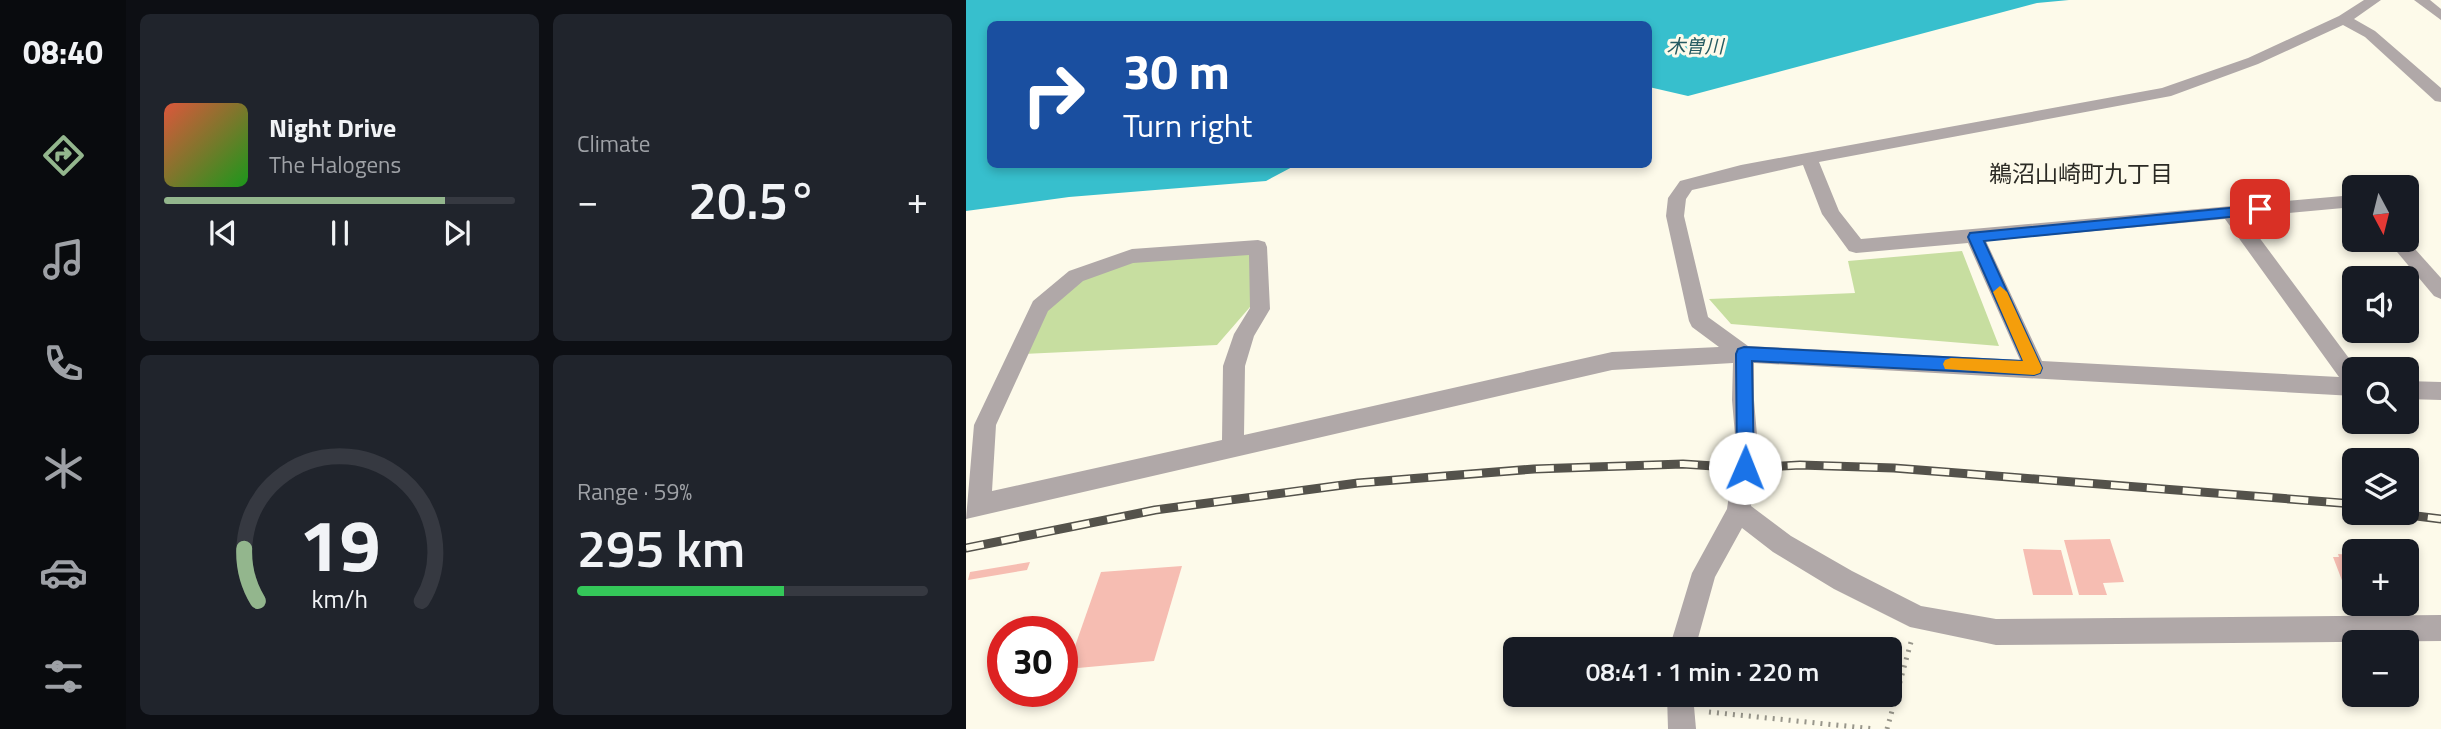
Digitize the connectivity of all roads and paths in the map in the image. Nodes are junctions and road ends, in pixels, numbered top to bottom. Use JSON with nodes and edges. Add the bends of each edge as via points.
{"nodes":[{"id":1,"x":2374,"y":0,"type":"edge"},
{"id":2,"x":2421,"y":0,"type":"edge"},
{"id":3,"x":2441,"y":16,"type":"edge"},
{"id":4,"x":2344,"y":19,"type":"junction"},
{"id":5,"x":2441,"y":97,"type":"edge"},
{"id":6,"x":1809,"y":158,"type":"junction"},
{"id":7,"x":2342,"y":202,"type":"edge"},
{"id":8,"x":2230,"y":212,"type":"junction"},
{"id":9,"x":1975,"y":237,"type":"junction"},
{"id":10,"x":2407,"y":252,"type":"edge"},
{"id":11,"x":2441,"y":291,"type":"edge"},
{"id":12,"x":1744,"y":354,"type":"junction"},
{"id":13,"x":2034,"y":368,"type":"junction"},
{"id":14,"x":2342,"y":368,"type":"edge"},
{"id":15,"x":2342,"y":384,"type":"edge"},
{"id":16,"x":2419,"y":390,"type":"edge"},
{"id":17,"x":2441,"y":391,"type":"edge"},
{"id":18,"x":1234,"y":447,"type":"junction"},
{"id":19,"x":972,"y":506,"type":"edge"},
{"id":20,"x":1739,"y":511,"type":"junction"},
{"id":21,"x":1919,"y":618,"type":"junction"},
{"id":22,"x":2441,"y":628,"type":"edge"},
{"id":23,"x":1685,"y":637,"type":"edge"},
{"id":24,"x":1680,"y":712,"type":"edge"},
{"id":25,"x":1875,"y":729,"type":"edge"},
{"id":26,"x":1886,"y":729,"type":"edge"}],
"edges":[{"from":1,"to":4,"type":"street"},
{"from":2,"to":3,"type":"street"},
{"from":4,"to":5,"type":"street","via":[[2370,34]]},
{"from":4,"to":6,"type":"street","via":[[2253,61],[2165,92]]},
{"from":6,"to":9,"type":"street","via":[[1831,214],[1856,246]]},
{"from":6,"to":12,"type":"street","via":[[1686,184],[1677,198],[1675,216],[1699,321]]},
{"from":7,"to":8,"type":"street"},
{"from":8,"to":9,"type":"street"},
{"from":8,"to":14,"type":"street"},
{"from":9,"to":13,"type":"street"},
{"from":10,"to":11,"type":"street"},
{"from":12,"to":13,"type":"street"},
{"from":12,"to":18,"type":"street","via":[[1612,361]]},
{"from":12,"to":20,"type":"street","via":[[1747,447]]},
{"from":13,"to":15,"type":"street"},
{"from":16,"to":17,"type":"street"},
{"from":18,"to":19,"type":"street"},
{"from":18,"to":19,"type":"street","via":[[1234,366],[1244,334],[1261,309],[1258,247],[1132,256],[1076,276],[1040,306],[985,425]]},
{"from":20,"to":21,"type":"street","via":[[1782,544]]},
{"from":20,"to":23,"type":"street","via":[[1704,573]]},
{"from":21,"to":22,"type":"street","via":[[1996,632]]},
{"from":21,"to":26,"type":"path"},
{"from":24,"to":25,"type":"path"}]}
